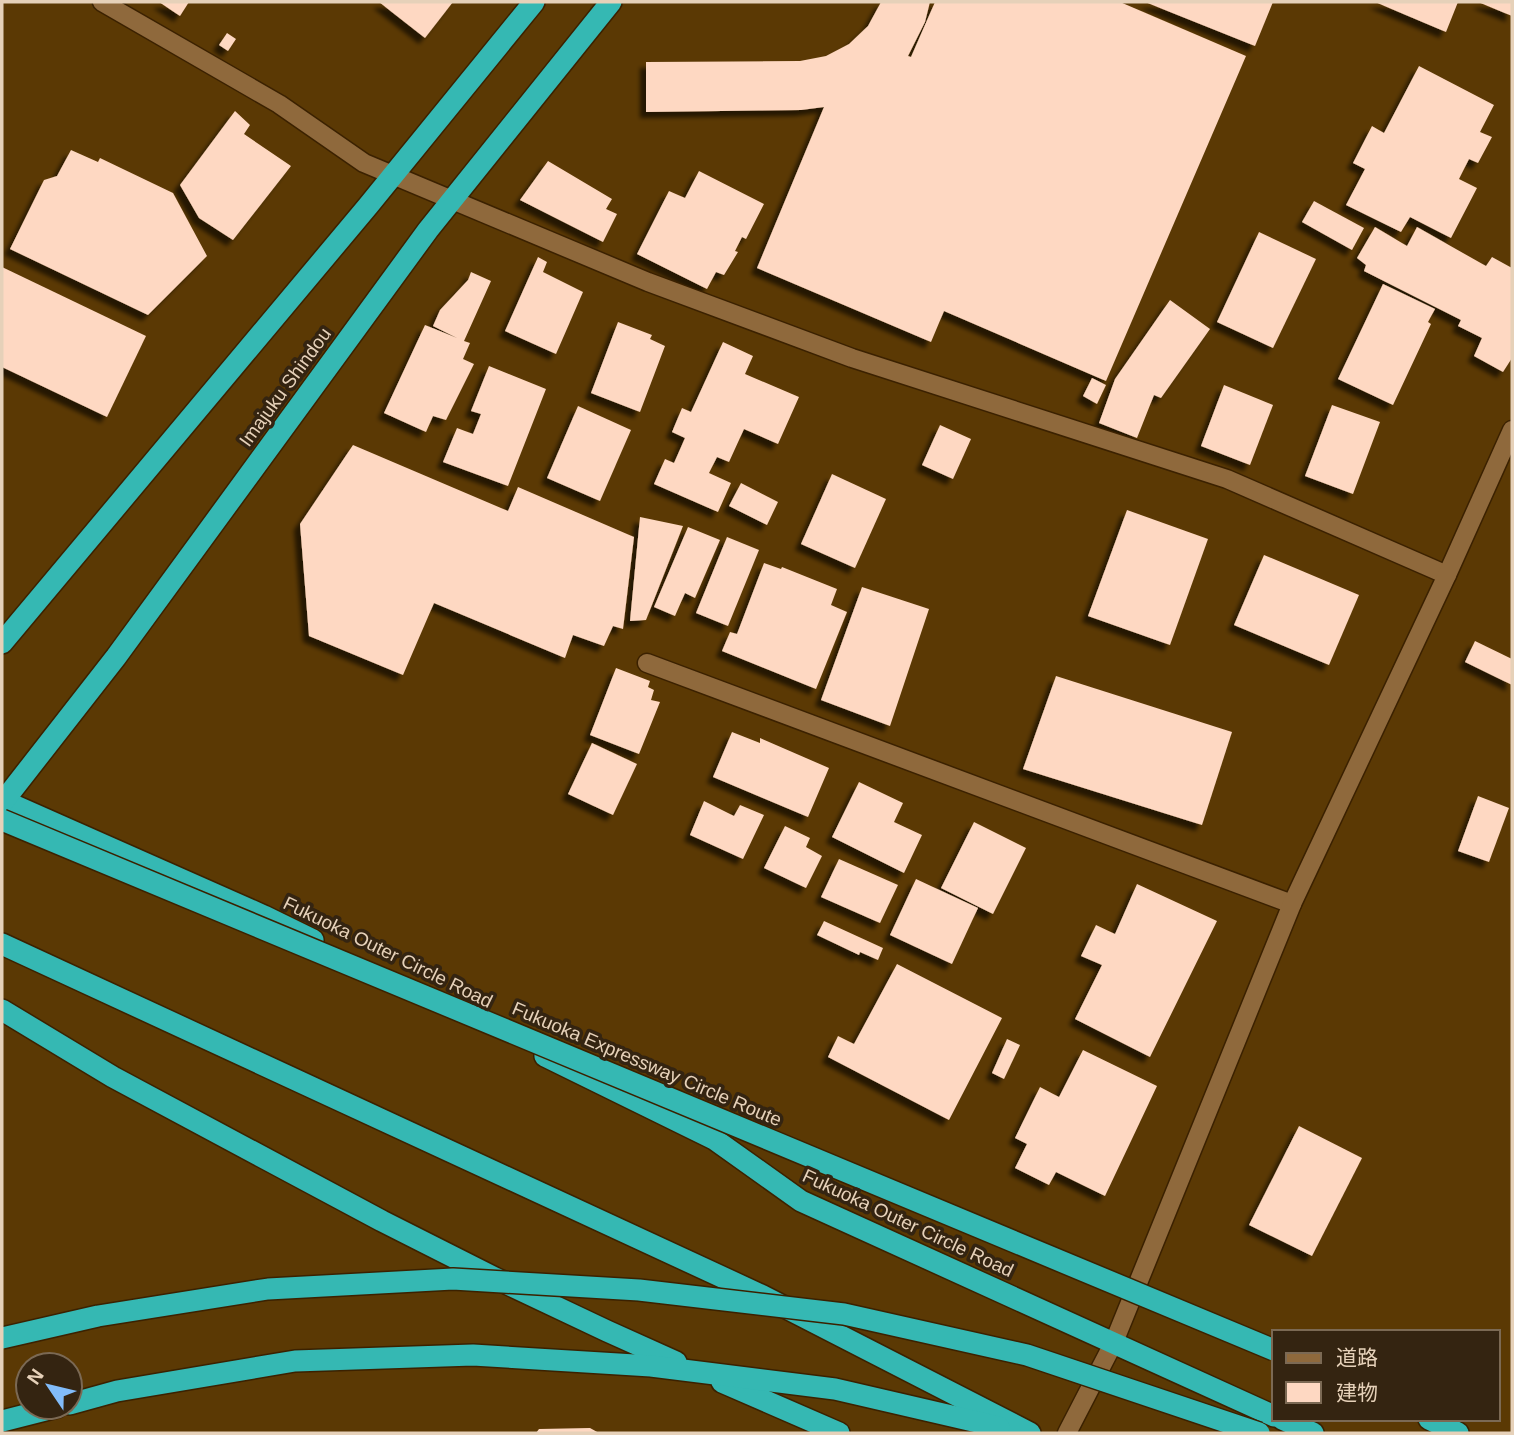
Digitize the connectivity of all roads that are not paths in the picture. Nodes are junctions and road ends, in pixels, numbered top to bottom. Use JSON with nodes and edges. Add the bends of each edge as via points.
{"nodes":[{"id":1,"x":102,"y":2,"type":"edge"},
{"id":2,"x":534,"y":2,"type":"edge"},
{"id":3,"x":611,"y":2,"type":"edge"},
{"id":4,"x":394,"y":174,"type":"junction"},
{"id":5,"x":454,"y":200,"type":"junction"},
{"id":6,"x":1512,"y":430,"type":"edge"},
{"id":7,"x":1447,"y":575,"type":"junction"},
{"id":8,"x":2,"y":643,"type":"edge"},
{"id":9,"x":647,"y":663,"type":"dead end"},
{"id":10,"x":2,"y":806,"type":"edge"},
{"id":11,"x":1292,"y":904,"type":"junction"},
{"id":12,"x":2,"y":944,"type":"edge"},
{"id":13,"x":2,"y":1010,"type":"edge"},
{"id":14,"x":2,"y":1338,"type":"edge"},
{"id":15,"x":1114,"y":1342,"type":"junction"},
{"id":16,"x":1272,"y":1349,"type":"edge"},
{"id":17,"x":84,"y":1400,"type":"edge"},
{"id":18,"x":1272,"y":1415,"type":"edge"},
{"id":19,"x":1286,"y":1421,"type":"edge"},
{"id":20,"x":1433,"y":1421,"type":"edge"},
{"id":21,"x":839,"y":1433,"type":"edge"},
{"id":22,"x":1021,"y":1433,"type":"edge"},
{"id":23,"x":1030,"y":1433,"type":"edge"},
{"id":24,"x":1067,"y":1433,"type":"edge"},
{"id":25,"x":1259,"y":1433,"type":"edge"},
{"id":26,"x":1313,"y":1433,"type":"edge"},
{"id":27,"x":1458,"y":1433,"type":"edge"}],
"edges":[{"from":1,"to":4,"type":"street","via":[[279,104],[364,163]]},
{"from":2,"to":4,"type":"highway"},
{"from":3,"to":5,"type":"highway","name":"Imajuku Shindou"},
{"from":4,"to":5,"type":"street"},
{"from":4,"to":8,"type":"highway"},
{"from":5,"to":7,"type":"street","via":[[648,282],[852,358],[1227,479]]},
{"from":5,"to":10,"type":"highway","name":"Imajuku Shindou"},
{"from":6,"to":7,"type":"street"},
{"from":7,"to":11,"type":"street"},
{"from":9,"to":11,"type":"street"},
{"from":10,"to":15,"type":"highway","name":"Fukuoka Outer Circle Road","via":[[264,916],[714,1139],[801,1201]]},
{"from":10,"to":16,"type":"highway","name":"Fukuoka Expressway Circle Route","bridge":true},
{"from":11,"to":15,"type":"street"},
{"from":12,"to":23,"type":"highway","via":[[763,1296]]},
{"from":13,"to":21,"type":"highway","bridge":true,"via":[[113,1077],[473,1267]]},
{"from":14,"to":25,"type":"highway","bridge":true,"via":[[98,1316],[268,1289],[453,1279],[639,1290],[844,1314],[1027,1355]]},
{"from":15,"to":18,"type":"highway","name":"Fukuoka Outer Circle Road"},
{"from":15,"to":24,"type":"street"},
{"from":17,"to":22,"type":"highway","via":[[295,1361],[473,1355],[652,1366],[835,1389]]},
{"from":19,"to":26,"type":"highway"},
{"from":20,"to":27,"type":"highway"}]}
